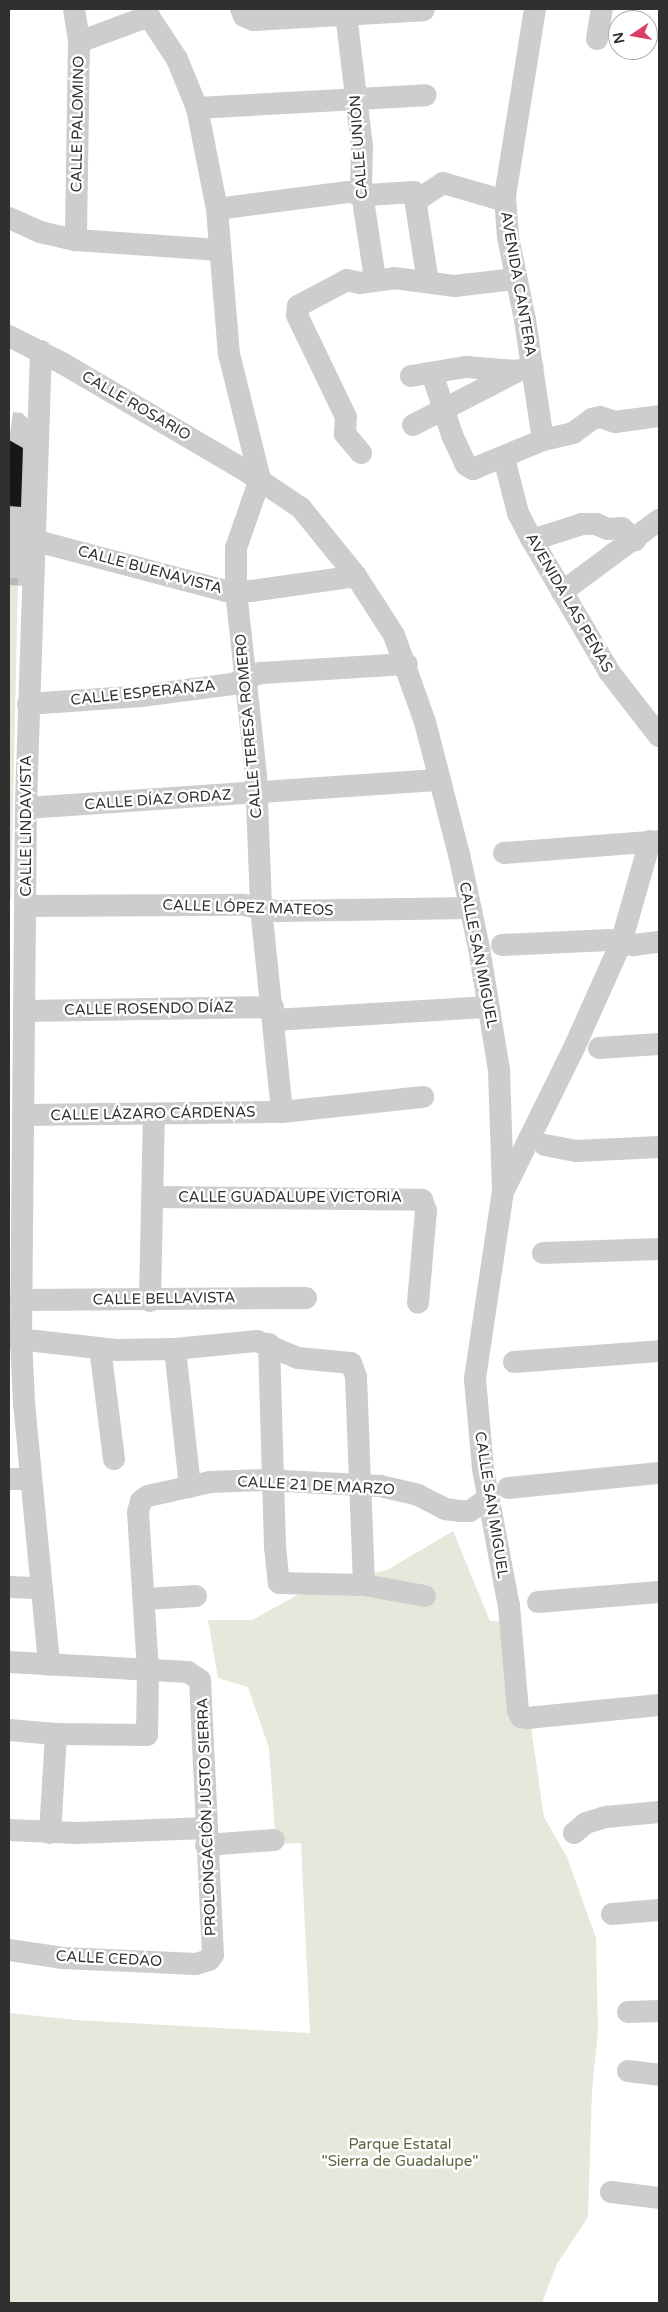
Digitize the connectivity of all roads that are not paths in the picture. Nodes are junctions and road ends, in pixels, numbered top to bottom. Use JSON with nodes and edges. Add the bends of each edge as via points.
{"nodes":[{"id":1,"x":74,"y":9,"type":"edge"},
{"id":2,"x":241,"y":9,"type":"edge"},
{"id":3,"x":535,"y":9,"type":"edge"},
{"id":4,"x":602,"y":9,"type":"edge"},
{"id":5,"x":424,"y":10,"type":"dead end"},
{"id":6,"x":147,"y":12,"type":"edge"},
{"id":7,"x":346,"y":14,"type":"junction"},
{"id":8,"x":597,"y":39,"type":"dead end"},
{"id":9,"x":79,"y":42,"type":"junction"},
{"id":10,"x":426,"y":95,"type":"dead end"},
{"id":11,"x":357,"y":98,"type":"junction"},
{"id":12,"x":197,"y":108,"type":"junction"},
{"id":13,"x":361,"y":194,"type":"junction"},
{"id":14,"x":505,"y":197,"type":"junction"},
{"id":15,"x":417,"y":200,"type":"junction"},
{"id":16,"x":217,"y":209,"type":"junction"},
{"id":17,"x":9,"y":218,"type":"edge"},
{"id":18,"x":76,"y":240,"type":"junction"},
{"id":19,"x":220,"y":250,"type":"junction"},
{"id":20,"x":375,"y":279,"type":"junction"},
{"id":21,"x":515,"y":279,"type":"junction"},
{"id":22,"x":428,"y":282,"type":"junction"},
{"id":23,"x":9,"y":336,"type":"edge"},
{"id":24,"x":41,"y":351,"type":"junction"},
{"id":25,"x":525,"y":369,"type":"junction"},
{"id":26,"x":444,"y":410,"type":"junction"},
{"id":27,"x":659,"y":416,"type":"edge"},
{"id":28,"x":414,"y":425,"type":"dead end"},
{"id":29,"x":543,"y":440,"type":"junction"},
{"id":30,"x":360,"y":454,"type":"dead end"},
{"id":31,"x":504,"y":458,"type":"junction"},
{"id":32,"x":260,"y":479,"type":"junction"},
{"id":33,"x":659,"y":520,"type":"edge"},
{"id":34,"x":33,"y":540,"type":"junction"},
{"id":35,"x":532,"y":540,"type":"junction"},
{"id":36,"x":635,"y":540,"type":"junction"},
{"id":37,"x":356,"y":576,"type":"junction"},
{"id":38,"x":236,"y":591,"type":"junction"},
{"id":39,"x":562,"y":592,"type":"junction"},
{"id":40,"x":406,"y":664,"type":"junction"},
{"id":41,"x":246,"y":678,"type":"junction"},
{"id":42,"x":28,"y":704,"type":"junction"},
{"id":43,"x":659,"y":736,"type":"edge"},
{"id":44,"x":440,"y":780,"type":"junction"},
{"id":45,"x":258,"y":793,"type":"junction"},
{"id":46,"x":26,"y":808,"type":"junction"},
{"id":47,"x":655,"y":841,"type":"edge"},
{"id":48,"x":504,"y":853,"type":"dead end"},
{"id":49,"x":26,"y":906,"type":"junction"},
{"id":50,"x":261,"y":908,"type":"junction"},
{"id":51,"x":470,"y":908,"type":"junction"},
{"id":52,"x":659,"y":942,"type":"edge"},
{"id":53,"x":621,"y":943,"type":"junction"},
{"id":54,"x":502,"y":945,"type":"dead end"},
{"id":55,"x":17,"y":963,"type":"edge"},
{"id":56,"x":489,"y":1007,"type":"junction"},
{"id":57,"x":26,"y":1011,"type":"junction"},
{"id":58,"x":274,"y":1014,"type":"junction"},
{"id":59,"x":659,"y":1044,"type":"edge"},
{"id":60,"x":599,"y":1048,"type":"dead end"},
{"id":61,"x":17,"y":1064,"type":"edge"},
{"id":62,"x":424,"y":1097,"type":"dead end"},
{"id":63,"x":282,"y":1112,"type":"junction"},
{"id":64,"x":24,"y":1115,"type":"junction"},
{"id":65,"x":154,"y":1115,"type":"junction"},
{"id":66,"x":546,"y":1145,"type":"dead end"},
{"id":67,"x":659,"y":1147,"type":"edge"},
{"id":68,"x":503,"y":1191,"type":"junction"},
{"id":69,"x":154,"y":1197,"type":"junction"},
{"id":70,"x":659,"y":1249,"type":"edge"},
{"id":71,"x":543,"y":1253,"type":"dead end"},
{"id":72,"x":306,"y":1298,"type":"dead end"},
{"id":73,"x":21,"y":1300,"type":"junction"},
{"id":74,"x":150,"y":1301,"type":"junction"},
{"id":75,"x":418,"y":1304,"type":"dead end"},
{"id":76,"x":15,"y":1338,"type":"edge"},
{"id":77,"x":269,"y":1344,"type":"junction"},
{"id":78,"x":100,"y":1348,"type":"junction"},
{"id":79,"x":175,"y":1349,"type":"junction"},
{"id":80,"x":659,"y":1351,"type":"edge"},
{"id":81,"x":514,"y":1362,"type":"dead end"},
{"id":82,"x":114,"y":1459,"type":"dead end"},
{"id":83,"x":659,"y":1474,"type":"edge"},
{"id":84,"x":9,"y":1479,"type":"edge"},
{"id":85,"x":31,"y":1479,"type":"junction"},
{"id":86,"x":272,"y":1482,"type":"junction"},
{"id":87,"x":358,"y":1486,"type":"junction"},
{"id":88,"x":190,"y":1487,"type":"junction"},
{"id":89,"x":508,"y":1488,"type":"dead end"},
{"id":90,"x":487,"y":1499,"type":"junction"},
{"id":91,"x":364,"y":1585,"type":"junction"},
{"id":92,"x":9,"y":1587,"type":"edge"},
{"id":93,"x":42,"y":1588,"type":"junction"},
{"id":94,"x":659,"y":1592,"type":"edge"},
{"id":95,"x":196,"y":1596,"type":"dead end"},
{"id":96,"x":426,"y":1596,"type":"dead end"},
{"id":97,"x":145,"y":1599,"type":"junction"},
{"id":98,"x":538,"y":1602,"type":"dead end"},
{"id":99,"x":9,"y":1662,"type":"edge"},
{"id":100,"x":49,"y":1665,"type":"junction"},
{"id":101,"x":148,"y":1671,"type":"junction"},
{"id":102,"x":659,"y":1705,"type":"edge"},
{"id":103,"x":9,"y":1730,"type":"edge"},
{"id":104,"x":56,"y":1734,"type":"junction"},
{"id":105,"x":659,"y":1812,"type":"edge"},
{"id":106,"x":9,"y":1830,"type":"edge"},
{"id":107,"x":50,"y":1832,"type":"junction"},
{"id":108,"x":574,"y":1833,"type":"dead end"},
{"id":109,"x":206,"y":1836,"type":"junction"},
{"id":110,"x":274,"y":1840,"type":"dead end"},
{"id":111,"x":659,"y":1910,"type":"edge"},
{"id":112,"x":612,"y":1914,"type":"dead end"},
{"id":113,"x":9,"y":1950,"type":"edge"},
{"id":114,"x":209,"y":1960,"type":"joint"},
{"id":115,"x":659,"y":2011,"type":"edge"},
{"id":116,"x":628,"y":2012,"type":"dead end"},
{"id":117,"x":628,"y":2072,"type":"dead end"},
{"id":118,"x":659,"y":2074,"type":"edge"},
{"id":119,"x":612,"y":2192,"type":"dead end"},
{"id":120,"x":659,"y":2198,"type":"edge"}],
"edges":[{"from":1,"to":9,"type":"street","name":"CALLE PALOMINO"},
{"from":2,"to":7,"type":"street","via":[[244,16],[253,20]]},
{"from":3,"to":14,"type":"street","name":"AVENIDA CANTERA"},
{"from":4,"to":8,"type":"street"},
{"from":5,"to":7,"type":"street"},
{"from":6,"to":9,"type":"street"},
{"from":6,"to":12,"type":"street","via":[[177,59]]},
{"from":7,"to":11,"type":"street","name":"CALLE UNIÓN"},
{"from":9,"to":18,"type":"street","name":"CALLE PALOMINO"},
{"from":10,"to":11,"type":"street"},
{"from":11,"to":12,"type":"street"},
{"from":11,"to":13,"type":"street","name":"CALLE UNIÓN","via":[[362,152]]},
{"from":12,"to":16,"type":"street"},
{"from":13,"to":15,"type":"street","via":[[411,192]]},
{"from":13,"to":16,"type":"street","via":[[339,193]]},
{"from":13,"to":20,"type":"street","name":"CALLE UNIÓN"},
{"from":14,"to":15,"type":"street","via":[[495,198],[443,183]]},
{"from":14,"to":21,"type":"street","name":"AVENIDA CANTERA"},
{"from":15,"to":22,"type":"street"},
{"from":16,"to":19,"type":"street"},
{"from":17,"to":18,"type":"street","via":[[40,232]]},
{"from":18,"to":19,"type":"street"},
{"from":19,"to":32,"type":"street","via":[[229,354]]},
{"from":20,"to":22,"type":"street"},
{"from":20,"to":30,"type":"street","via":[[360,283],[347,280],[296,308],[346,418],[345,434]]},
{"from":21,"to":22,"type":"street","via":[[455,286]]},
{"from":21,"to":25,"type":"street","name":"AVENIDA CANTERA"},
{"from":23,"to":24,"type":"street","name":"CALLE ROSARIO"},
{"from":24,"to":32,"type":"street","name":"CALLE ROSARIO"},
{"from":24,"to":34,"type":"street","name":"CALLE LINDAVISTA"},
{"from":25,"to":26,"type":"street"},
{"from":25,"to":26,"type":"street","via":[[466,366],[422,374]]},
{"from":25,"to":29,"type":"street","name":"AVENIDA CANTERA"},
{"from":26,"to":28,"type":"street"},
{"from":26,"to":31,"type":"street","via":[[452,435],[470,468],[479,468]]},
{"from":27,"to":29,"type":"street","via":[[615,422],[600,417],[573,433]]},
{"from":29,"to":31,"type":"street"},
{"from":31,"to":35,"type":"street","name":"AVENIDA LAS PEÑAS","via":[[518,512]]},
{"from":32,"to":37,"type":"street","name":"CALLE SAN MIGUEL","via":[[301,508]]},
{"from":32,"to":38,"type":"street","name":"CALLE TERESA ROMERO","via":[[236,548]]},
{"from":33,"to":36,"type":"street"},
{"from":34,"to":38,"type":"street","name":"CALLE BUENAVISTA"},
{"from":34,"to":42,"type":"street","name":"CALLE LINDAVISTA"},
{"from":35,"to":36,"type":"street","via":[[582,524],[596,524],[622,528]]},
{"from":35,"to":39,"type":"street","name":"AVENIDA LAS PEÑAS"},
{"from":36,"to":39,"type":"street"},
{"from":37,"to":38,"type":"street","name":"CALLE BUENAVISTA"},
{"from":37,"to":40,"type":"street","name":"CALLE SAN MIGUEL","via":[[380,608]]},
{"from":38,"to":41,"type":"street","name":"CALLE TERESA ROMERO"},
{"from":39,"to":43,"type":"street","name":"AVENIDA LAS PEÑAS","via":[[610,673]]},
{"from":40,"to":41,"type":"street","name":"CALLE ESPERANZA","via":[[261,674]]},
{"from":40,"to":44,"type":"street","name":"CALLE SAN MIGUEL"},
{"from":41,"to":42,"type":"street","name":"CALLE ESPERANZA","via":[[232,684],[141,696]]},
{"from":41,"to":45,"type":"street","name":"CALLE TERESA ROMERO"},
{"from":42,"to":46,"type":"street","name":"CALLE LINDAVISTA"},
{"from":44,"to":45,"type":"street","name":"CALLE DÍAZ ORDAZ"},
{"from":44,"to":51,"type":"street","name":"CALLE SAN MIGUEL"},
{"from":45,"to":46,"type":"street","name":"CALLE DÍAZ ORDAZ"},
{"from":45,"to":50,"type":"street","name":"CALLE TERESA ROMERO"},
{"from":46,"to":49,"type":"street","name":"CALLE LINDAVISTA"},
{"from":47,"to":48,"type":"street","via":[[609,848]]},
{"from":47,"to":53,"type":"street"},
{"from":49,"to":50,"type":"street","name":"CALLE LÓPEZ MATEOS","via":[[243,905]]},
{"from":49,"to":55,"type":"street","name":"CALLE LINDAVISTA"},
{"from":50,"to":51,"type":"street","name":"CALLE LÓPEZ MATEOS","via":[[278,911]]},
{"from":50,"to":58,"type":"street","name":"CALLE TERESA ROMERO"},
{"from":51,"to":56,"type":"street","name":"CALLE SAN MIGUEL"},
{"from":52,"to":53,"type":"street"},
{"from":53,"to":54,"type":"street","via":[[609,940]]},
{"from":53,"to":68,"type":"street","via":[[574,1048]]},
{"from":55,"to":57,"type":"street","name":"CALLE LINDAVISTA"},
{"from":56,"to":58,"type":"street","name":"CALLE ROSENDO DÍAZ"},
{"from":56,"to":68,"type":"street","name":"CALLE SAN MIGUEL","via":[[501,1091]]},
{"from":57,"to":58,"type":"street","name":"CALLE ROSENDO DÍAZ"},
{"from":57,"to":61,"type":"street","name":"CALLE LINDAVISTA"},
{"from":58,"to":63,"type":"street"},
{"from":59,"to":60,"type":"street"},
{"from":61,"to":64,"type":"street","name":"CALLE LINDAVISTA"},
{"from":62,"to":63,"type":"street","name":"CALLE LÁZARO CÁRDENAS"},
{"from":63,"to":65,"type":"street","name":"CALLE LÁZARO CÁRDENAS"},
{"from":64,"to":65,"type":"street","name":"CALLE LÁZARO CÁRDENAS"},
{"from":64,"to":73,"type":"street","name":"CALLE LINDAVISTA"},
{"from":65,"to":69,"type":"street"},
{"from":66,"to":67,"type":"street","via":[[576,1151]]},
{"from":68,"to":90,"type":"street","name":"CALLE SAN MIGUEL","via":[[475,1379]]},
{"from":69,"to":74,"type":"street"},
{"from":69,"to":75,"type":"street","name":"CALLE GUADALUPE VICTORIA","via":[[420,1198],[425,1201]]},
{"from":70,"to":71,"type":"street"},
{"from":72,"to":74,"type":"street","name":"CALLE BELLAVISTA","via":[[226,1297]]},
{"from":73,"to":74,"type":"street","name":"CALLE BELLAVISTA"},
{"from":73,"to":76,"type":"street","name":"CALLE LINDAVISTA"},
{"from":76,"to":78,"type":"street"},
{"from":76,"to":85,"type":"street","name":"CALLE LINDAVISTA"},
{"from":77,"to":79,"type":"street","via":[[246,1340]]},
{"from":77,"to":86,"type":"street"},
{"from":77,"to":87,"type":"street","via":[[298,1358],[347,1360],[354,1366]]},
{"from":78,"to":79,"type":"street"},
{"from":78,"to":82,"type":"street"},
{"from":79,"to":88,"type":"street"},
{"from":80,"to":81,"type":"street"},
{"from":83,"to":89,"type":"street"},
{"from":84,"to":85,"type":"street"},
{"from":85,"to":93,"type":"street","name":"CALLE LINDAVISTA"},
{"from":86,"to":87,"type":"street","name":"CALLE 21 DE MARZO"},
{"from":86,"to":88,"type":"street","name":"CALLE 21 DE MARZO","via":[[210,1482]]},
{"from":86,"to":91,"type":"street","via":[[279,1583]]},
{"from":87,"to":90,"type":"street","name":"CALLE 21 DE MARZO","via":[[398,1489],[459,1511],[470,1511]]},
{"from":87,"to":91,"type":"street"},
{"from":88,"to":97,"type":"street","name":"CALLE 21 DE MARZO","via":[[148,1496],[141,1501],[138,1512]]},
{"from":90,"to":102,"type":"street","name":"CALLE SAN MIGUEL","via":[[509,1606],[518,1711],[524,1718]]},
{"from":91,"to":96,"type":"street"},
{"from":92,"to":93,"type":"street"},
{"from":93,"to":100,"type":"street","name":"CALLE LINDAVISTA"},
{"from":94,"to":98,"type":"street"},
{"from":95,"to":97,"type":"street"},
{"from":97,"to":101,"type":"street"},
{"from":99,"to":100,"type":"street"},
{"from":100,"to":101,"type":"street"},
{"from":101,"to":104,"type":"street","via":[[147,1734]]},
{"from":101,"to":109,"type":"street","name":"PROLONGACIÓN JUSTO SIERRA","via":[[197,1675],[202,1688]]},
{"from":103,"to":104,"type":"street"},
{"from":104,"to":107,"type":"street"},
{"from":105,"to":108,"type":"street","via":[[606,1817],[586,1823]]},
{"from":106,"to":107,"type":"street"},
{"from":107,"to":109,"type":"street"},
{"from":109,"to":110,"type":"street"},
{"from":109,"to":114,"type":"street","name":"PROLONGACIÓN JUSTO SIERRA","via":[[213,1948]]},
{"from":111,"to":112,"type":"street"},
{"from":113,"to":114,"type":"street","name":"CALLE CEDAO","via":[[63,1958],[196,1964]]},
{"from":115,"to":116,"type":"street"},
{"from":117,"to":118,"type":"street"},
{"from":119,"to":120,"type":"street"}]}
